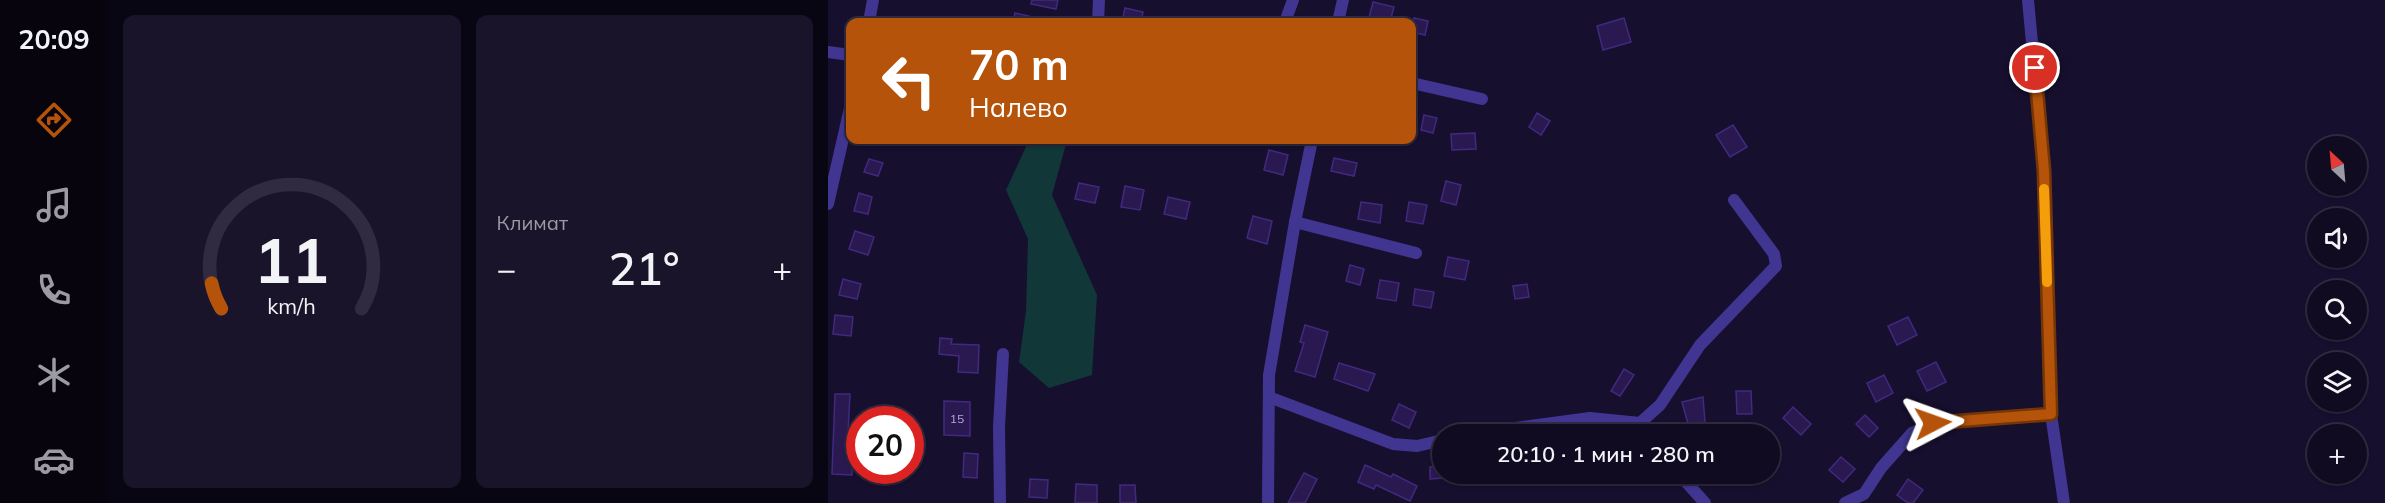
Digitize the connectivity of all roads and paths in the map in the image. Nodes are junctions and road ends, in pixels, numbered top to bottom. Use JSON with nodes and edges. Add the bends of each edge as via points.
{"nodes":[{"id":1,"x":873,"y":0,"type":"edge"},
{"id":2,"x":1099,"y":0,"type":"edge"},
{"id":3,"x":1293,"y":0,"type":"edge"},
{"id":4,"x":1343,"y":0,"type":"edge"},
{"id":5,"x":2028,"y":0,"type":"edge"},
{"id":6,"x":870,"y":18,"type":"edge"},
{"id":7,"x":1098,"y":18,"type":"edge"},
{"id":8,"x":1286,"y":18,"type":"edge"},
{"id":9,"x":1339,"y":18,"type":"edge"},
{"id":10,"x":828,"y":52,"type":"edge"},
{"id":11,"x":846,"y":54,"type":"edge"},
{"id":12,"x":1416,"y":84,"type":"edge"},
{"id":13,"x":1482,"y":99,"type":"dead end"},
{"id":14,"x":846,"y":125,"type":"edge"},
{"id":15,"x":1311,"y":144,"type":"edge"},
{"id":16,"x":1734,"y":200,"type":"dead end"},
{"id":17,"x":828,"y":204,"type":"edge"},
{"id":18,"x":1295,"y":222,"type":"junction"},
{"id":19,"x":1416,"y":253,"type":"dead end"},
{"id":20,"x":1003,"y":354,"type":"dead end"},
{"id":21,"x":1269,"y":397,"type":"junction"},
{"id":22,"x":2051,"y":414,"type":"junction"},
{"id":23,"x":1640,"y":423,"type":"joint"},
{"id":24,"x":1545,"y":424,"type":"edge"},
{"id":25,"x":1432,"y":442,"type":"edge"},
{"id":26,"x":1688,"y":484,"type":"edge"},
{"id":27,"x":1000,"y":503,"type":"edge"},
{"id":28,"x":1268,"y":503,"type":"edge"},
{"id":29,"x":1705,"y":503,"type":"edge"},
{"id":30,"x":1845,"y":503,"type":"edge"},
{"id":31,"x":2064,"y":503,"type":"edge"}],
"edges":[{"from":1,"to":6,"type":"street"},
{"from":2,"to":7,"type":"street"},
{"from":3,"to":8,"type":"street"},
{"from":4,"to":9,"type":"street"},
{"from":5,"to":22,"type":"street","via":[[2044,171]]},
{"from":10,"to":11,"type":"street"},
{"from":12,"to":13,"type":"street"},
{"from":14,"to":17,"type":"street"},
{"from":15,"to":18,"type":"street"},
{"from":16,"to":23,"type":"street","via":[[1774,254],[1776,266],[1700,345],[1660,405]]},
{"from":18,"to":19,"type":"street"},
{"from":18,"to":21,"type":"street","via":[[1269,375]]},
{"from":20,"to":27,"type":"street"},
{"from":21,"to":25,"type":"street","via":[[1393,444]]},
{"from":21,"to":28,"type":"street"},
{"from":22,"to":30,"type":"street","via":[[1933,423],[1912,433],[1864,494]]},
{"from":22,"to":31,"type":"street"},
{"from":23,"to":24,"type":"street","via":[[1590,418]]},
{"from":26,"to":29,"type":"street"}]}
